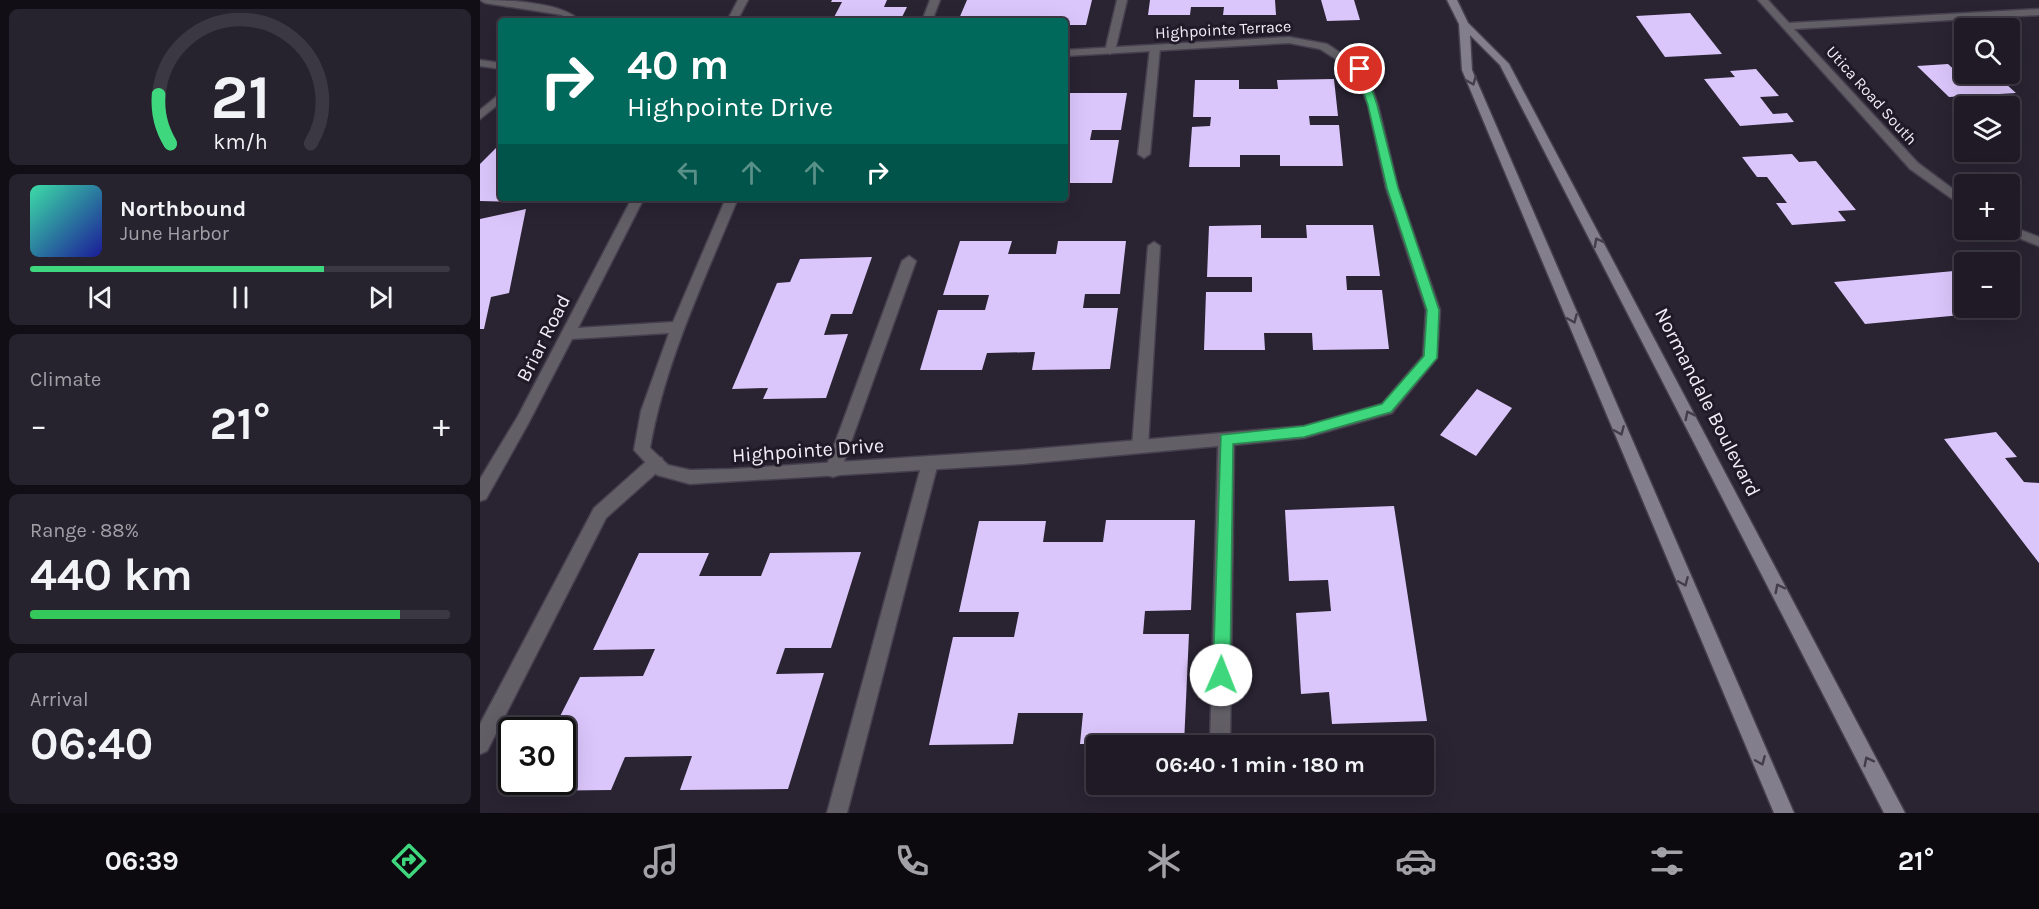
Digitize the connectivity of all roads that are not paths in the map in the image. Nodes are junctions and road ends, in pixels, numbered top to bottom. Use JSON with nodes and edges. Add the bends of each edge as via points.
{"nodes":[{"id":1,"x":485,"y":0,"type":"edge"},
{"id":2,"x":743,"y":0,"type":"edge"},
{"id":3,"x":935,"y":0,"type":"edge"},
{"id":4,"x":1122,"y":0,"type":"edge"},
{"id":5,"x":1452,"y":0,"type":"edge"},
{"id":6,"x":1763,"y":0,"type":"edge"},
{"id":7,"x":2039,"y":12,"type":"edge"},
{"id":8,"x":572,"y":18,"type":"edge"},
{"id":9,"x":734,"y":18,"type":"edge"},
{"id":10,"x":928,"y":18,"type":"edge"},
{"id":11,"x":1464,"y":24,"type":"junction"},
{"id":12,"x":1786,"y":26,"type":"junction"},
{"id":13,"x":1155,"y":48,"type":"junction"},
{"id":14,"x":1110,"y":51,"type":"junction"},
{"id":15,"x":1068,"y":54,"type":"edge"},
{"id":16,"x":480,"y":63,"type":"edge"},
{"id":17,"x":498,"y":66,"type":"edge"},
{"id":18,"x":498,"y":99,"type":"edge"},
{"id":19,"x":480,"y":116,"type":"edge"},
{"id":20,"x":1144,"y":154,"type":"dead end"},
{"id":21,"x":1392,"y":188,"type":"joint"},
{"id":22,"x":1954,"y":196,"type":"edge"},
{"id":23,"x":636,"y":201,"type":"edge"},
{"id":24,"x":731,"y":201,"type":"edge"},
{"id":25,"x":2020,"y":234,"type":"edge"},
{"id":26,"x":2039,"y":242,"type":"edge"},
{"id":27,"x":1154,"y":246,"type":"dead end"},
{"id":28,"x":909,"y":261,"type":"dead end"},
{"id":29,"x":678,"y":327,"type":"junction"},
{"id":30,"x":566,"y":334,"type":"junction"},
{"id":31,"x":1226,"y":439,"type":"junction"},
{"id":32,"x":1140,"y":446,"type":"junction"},
{"id":33,"x":656,"y":463,"type":"junction"},
{"id":34,"x":930,"y":463,"type":"junction"},
{"id":35,"x":833,"y":470,"type":"junction"},
{"id":36,"x":480,"y":494,"type":"edge"},
{"id":37,"x":1220,"y":735,"type":"edge"},
{"id":38,"x":480,"y":744,"type":"edge"},
{"id":39,"x":837,"y":813,"type":"edge"},
{"id":40,"x":1784,"y":813,"type":"edge"},
{"id":41,"x":1895,"y":813,"type":"edge"}],
"edges":[{"from":1,"to":8,"type":"street","via":[[566,13]]},
{"from":2,"to":9,"type":"street"},
{"from":3,"to":10,"type":"street"},
{"from":4,"to":14,"type":"street"},
{"from":5,"to":11,"type":"main road","name":"Normandale Boulevard"},
{"from":6,"to":12,"type":"street","name":"Utica Road South"},
{"from":7,"to":12,"type":"street"},
{"from":11,"to":40,"type":"main road","name":"Normandale Boulevard","one_way":true,"via":[[1467,70]]},
{"from":41,"to":11,"type":"main road","name":"Normandale Boulevard","one_way":true,"via":[[1504,64]]},
{"from":12,"to":22,"type":"street","name":"Utica Road South","via":[[1914,166]]},
{"from":13,"to":14,"type":"street","name":"Highpointe Terrace"},
{"from":13,"to":20,"type":"street"},
{"from":13,"to":21,"type":"street","name":"Highpointe Terrace","via":[[1289,40],[1323,46],[1360,69]]},
{"from":14,"to":15,"type":"street","name":"Highpointe Terrace"},
{"from":16,"to":17,"type":"street"},
{"from":18,"to":19,"type":"street"},
{"from":21,"to":31,"type":"street","name":"Highpointe Drive","via":[[1433,310],[1430,358],[1387,409],[1304,432]]},
{"from":23,"to":30,"type":"street","name":"Briar Road"},
{"from":24,"to":29,"type":"street"},
{"from":25,"to":26,"type":"street"},
{"from":27,"to":32,"type":"street"},
{"from":28,"to":35,"type":"street"},
{"from":29,"to":30,"type":"street"},
{"from":29,"to":33,"type":"street","via":[[647,420],[642,450]]},
{"from":30,"to":36,"type":"street","name":"Briar Road"},
{"from":31,"to":32,"type":"street","name":"Highpointe Drive"},
{"from":31,"to":37,"type":"street"},
{"from":32,"to":34,"type":"street","name":"Highpointe Drive"},
{"from":33,"to":35,"type":"street","name":"Highpointe Drive","via":[[663,470],[690,477]]},
{"from":33,"to":38,"type":"street","via":[[600,513]]},
{"from":34,"to":35,"type":"street","name":"Highpointe Drive"},
{"from":34,"to":39,"type":"street"}]}
